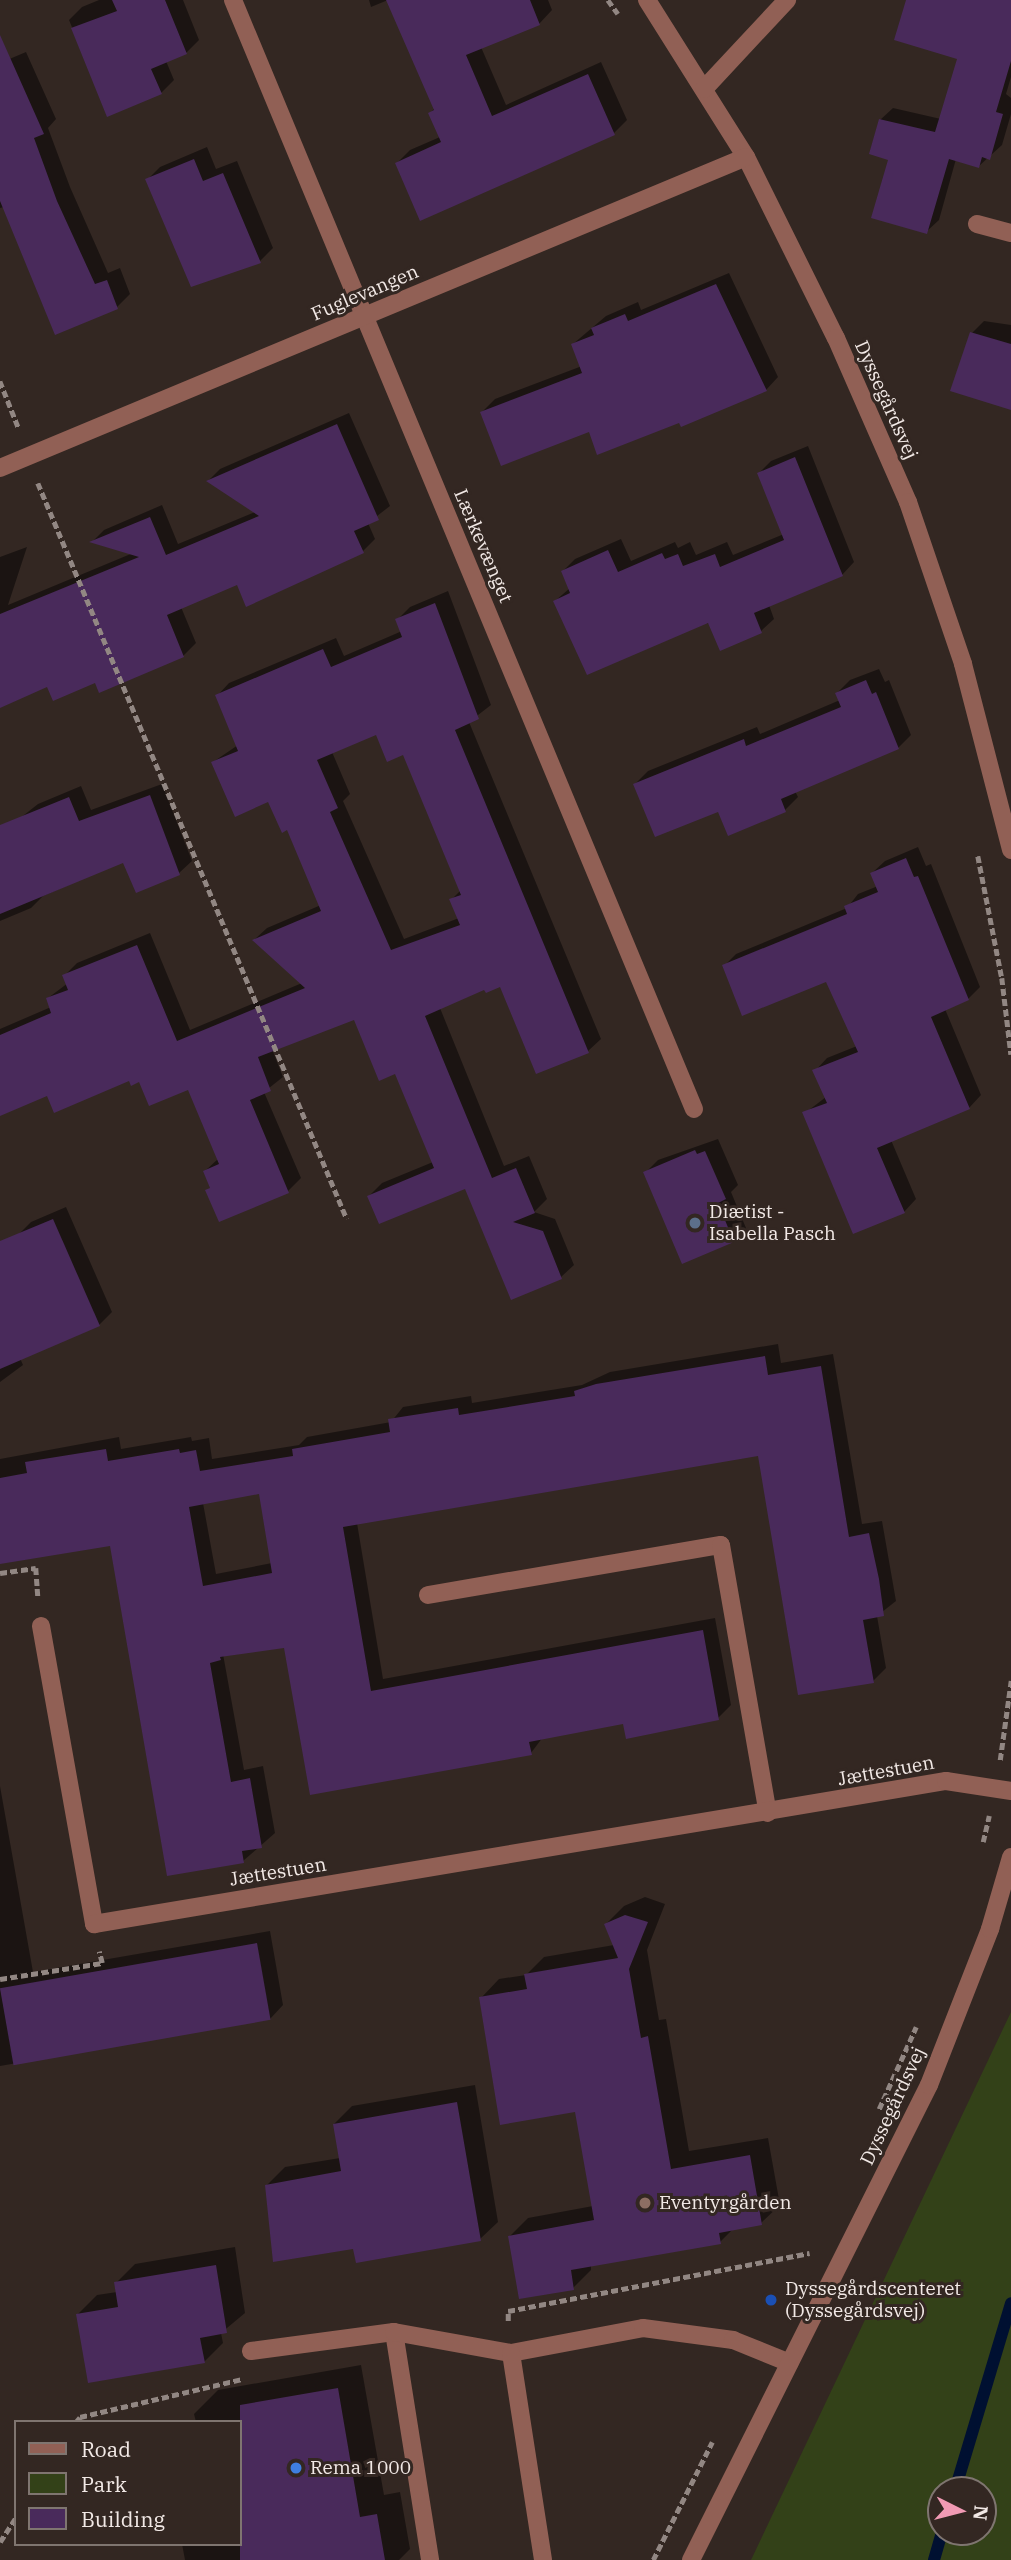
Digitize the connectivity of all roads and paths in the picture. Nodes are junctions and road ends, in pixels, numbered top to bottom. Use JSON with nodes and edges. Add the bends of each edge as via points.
{"nodes":[{"id":1,"x":233,"y":0,"type":"edge"},
{"id":2,"x":608,"y":0,"type":"edge"},
{"id":3,"x":647,"y":0,"type":"edge"},
{"id":4,"x":787,"y":0,"type":"edge"},
{"id":5,"x":626,"y":25,"type":"dead end"},
{"id":6,"x":704,"y":89,"type":"junction"},
{"id":7,"x":746,"y":157,"type":"junction"},
{"id":8,"x":977,"y":224,"type":"dead end"},
{"id":9,"x":1011,"y":233,"type":"edge"},
{"id":10,"x":365,"y":316,"type":"junction"},
{"id":11,"x":0,"y":381,"type":"edge"},
{"id":12,"x":28,"y":457,"type":"junction"},
{"id":13,"x":0,"y":468,"type":"edge"},
{"id":14,"x":1011,"y":844,"type":"edge"},
{"id":15,"x":977,"y":850,"type":"dead end"},
{"id":16,"x":1011,"y":1054,"type":"edge"},
{"id":17,"x":694,"y":1109,"type":"dead end"},
{"id":18,"x":347,"y":1219,"type":"dead end"},
{"id":19,"x":0,"y":1573,"type":"edge"},
{"id":20,"x":428,"y":1595,"type":"dead end"},
{"id":21,"x":41,"y":1626,"type":"joint"},
{"id":22,"x":1011,"y":1681,"type":"edge"},
{"id":23,"x":1004,"y":1789,"type":"edge"},
{"id":24,"x":768,"y":1813,"type":"junction"},
{"id":25,"x":980,"y":1850,"type":"dead end"},
{"id":26,"x":1011,"y":1857,"type":"edge"},
{"id":27,"x":94,"y":1924,"type":"junction"},
{"id":28,"x":0,"y":1979,"type":"edge"},
{"id":29,"x":919,"y":2019,"type":"dead end"},
{"id":30,"x":877,"y":2114,"type":"dead end"},
{"id":31,"x":812,"y":2246,"type":"dead end"},
{"id":32,"x":809,"y":2253,"type":"junction"},
{"id":33,"x":804,"y":2264,"type":"dead end"},
{"id":34,"x":394,"y":2332,"type":"junction"},
{"id":35,"x":251,"y":2351,"type":"joint"},
{"id":36,"x":511,"y":2353,"type":"junction"},
{"id":37,"x":790,"y":2363,"type":"junction"},
{"id":38,"x":78,"y":2420,"type":"edge"},
{"id":39,"x":715,"y":2437,"type":"dead end"},
{"id":40,"x":14,"y":2520,"type":"edge"},
{"id":41,"x":0,"y":2542,"type":"edge"},
{"id":42,"x":429,"y":2560,"type":"edge"},
{"id":43,"x":543,"y":2560,"type":"edge"},
{"id":44,"x":653,"y":2560,"type":"edge"},
{"id":45,"x":691,"y":2560,"type":"edge"}],
"edges":[{"from":1,"to":10,"type":"street","name":"Lærkevænget"},
{"from":2,"to":5,"type":"path"},
{"from":3,"to":6,"type":"street","name":"Dyssegårdsvej"},
{"from":4,"to":6,"type":"street"},
{"from":6,"to":7,"type":"street","name":"Dyssegårdsvej"},
{"from":7,"to":10,"type":"street","name":"Fuglevangen"},
{"from":7,"to":14,"type":"street","name":"Dyssegårdsvej","via":[[836,338],[908,502],[963,664]]},
{"from":8,"to":9,"type":"street"},
{"from":10,"to":12,"type":"street","name":"Fuglevangen"},
{"from":10,"to":17,"type":"street","name":"Lærkevænget"},
{"from":11,"to":12,"type":"path"},
{"from":12,"to":13,"type":"street","name":"Fuglevangen"},
{"from":12,"to":18,"type":"path"},
{"from":15,"to":16,"type":"path","via":[[1002,978]]},
{"from":19,"to":21,"type":"path","via":[[36,1568]]},
{"from":20,"to":24,"type":"street","via":[[722,1545]]},
{"from":21,"to":27,"type":"street"},
{"from":22,"to":23,"type":"path"},
{"from":23,"to":24,"type":"street","name":"Jættestuen","via":[[946,1781]]},
{"from":23,"to":25,"type":"path"},
{"from":24,"to":27,"type":"street","name":"Jættestuen"},
{"from":26,"to":37,"type":"street","name":"Dyssegårdsvej","via":[[990,1928],[929,2085]]},
{"from":27,"to":28,"type":"path","via":[[102,1963]]},
{"from":29,"to":30,"type":"path"},
{"from":31,"to":32,"type":"path"},
{"from":32,"to":33,"type":"path"},
{"from":32,"to":36,"type":"path","via":[[508,2311]]},
{"from":34,"to":35,"type":"street"},
{"from":34,"to":36,"type":"street"},
{"from":34,"to":42,"type":"street"},
{"from":35,"to":38,"type":"path","via":[[241,2382]]},
{"from":36,"to":37,"type":"street","via":[[643,2328],[733,2340]]},
{"from":36,"to":43,"type":"street"},
{"from":37,"to":45,"type":"street","name":"Dyssegårdsvej"},
{"from":39,"to":44,"type":"path"},
{"from":40,"to":41,"type":"path"}]}
